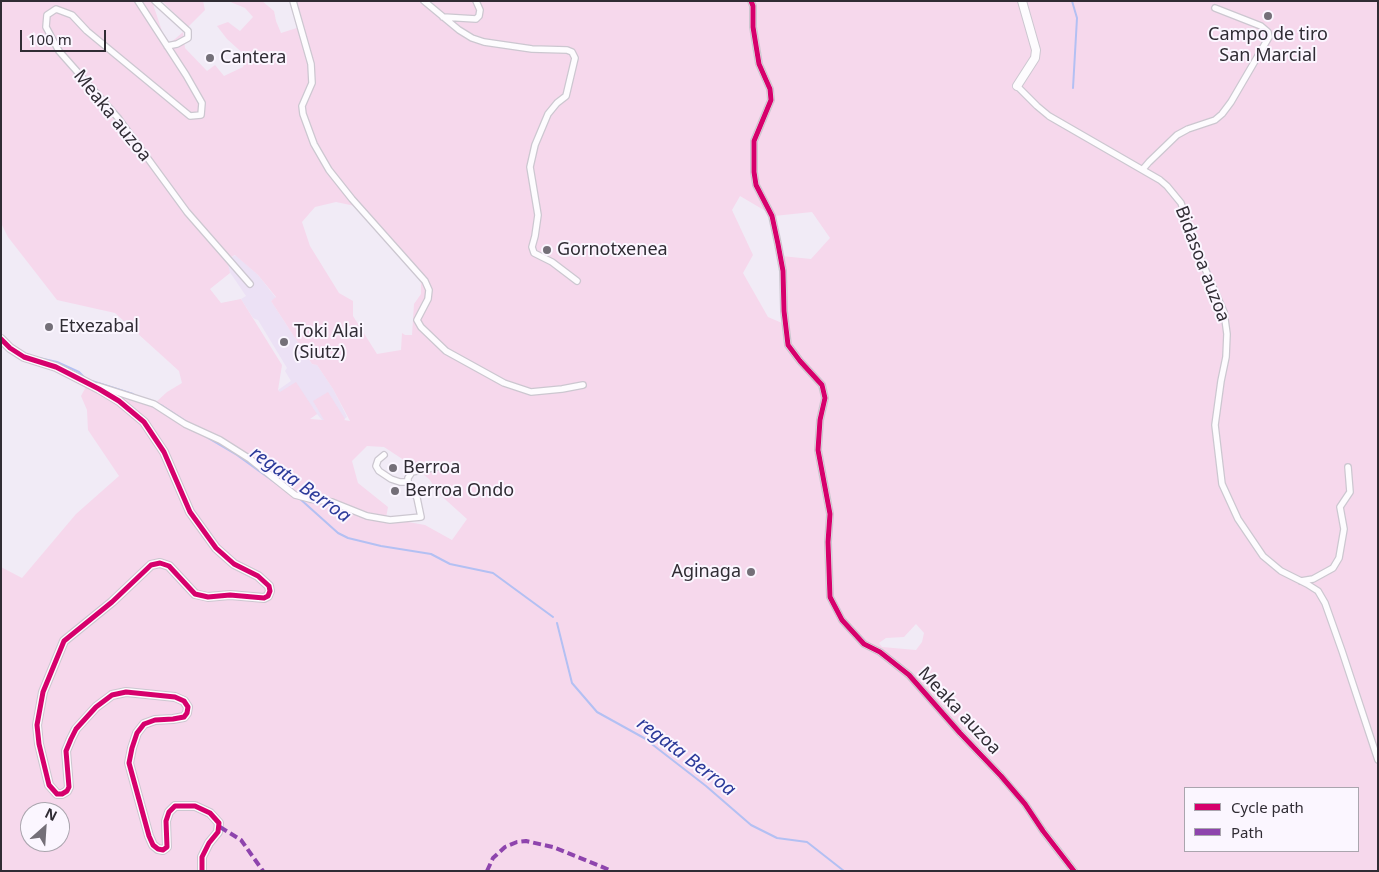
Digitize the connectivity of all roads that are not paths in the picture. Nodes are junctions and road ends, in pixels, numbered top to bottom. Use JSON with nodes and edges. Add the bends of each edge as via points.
{"nodes":[{"id":1,"x":138,"y":1,"type":"edge"},
{"id":2,"x":155,"y":1,"type":"edge"},
{"id":3,"x":293,"y":1,"type":"edge"},
{"id":4,"x":424,"y":1,"type":"edge"},
{"id":5,"x":476,"y":1,"type":"edge"},
{"id":6,"x":752,"y":1,"type":"edge"},
{"id":7,"x":1022,"y":1,"type":"edge"},
{"id":8,"x":1215,"y":8,"type":"dead end"},
{"id":9,"x":443,"y":17,"type":"junction"},
{"id":10,"x":167,"y":46,"type":"junction"},
{"id":11,"x":1017,"y":86,"type":"joint"},
{"id":12,"x":1144,"y":169,"type":"junction"},
{"id":13,"x":577,"y":281,"type":"dead end"},
{"id":14,"x":250,"y":284,"type":"dead end"},
{"id":15,"x":1,"y":339,"type":"edge"},
{"id":16,"x":88,"y":383,"type":"junction"},
{"id":17,"x":583,"y":385,"type":"dead end"},
{"id":18,"x":384,"y":455,"type":"dead end"},
{"id":19,"x":437,"y":467,"type":"dead end"},
{"id":20,"x":1348,"y":467,"type":"dead end"},
{"id":21,"x":408,"y":482,"type":"junction"},
{"id":22,"x":1301,"y":581,"type":"junction"},
{"id":23,"x":1378,"y":760,"type":"edge"},
{"id":24,"x":202,"y":871,"type":"edge"},
{"id":25,"x":1074,"y":871,"type":"edge"}],
"edges":[{"from":1,"to":10,"type":"street","name":"Meaka auzoa"},
{"from":2,"to":10,"type":"street","via":[[188,30],[188,38]]},
{"from":3,"to":17,"type":"street","via":[[311,64],[312,83],[302,106],[314,144],[352,199],[425,281],[429,290],[417,320],[421,327],[446,351],[504,382],[531,392]]},
{"from":4,"to":9,"type":"street"},
{"from":5,"to":9,"type":"street","via":[[480,10],[476,19]]},
{"from":6,"to":25,"type":"street","name":"Meaka auzoa","via":[[760,64],[770,89],[770,100],[754,141],[756,185],[772,216],[784,271],[788,344],[822,385],[825,398],[818,450],[830,514],[830,597],[842,620],[864,644],[880,652],[908,675],[1001,776]]},
{"from":7,"to":11,"type":"street","via":[[1036,50],[1035,58]]},
{"from":8,"to":12,"type":"street","via":[[1261,26],[1269,37],[1222,114],[1177,135]]},
{"from":9,"to":13,"type":"street","via":[[472,38],[484,42],[572,52],[575,58],[566,96],[548,114],[530,167],[538,215],[532,247],[534,253]]},
{"from":10,"to":14,"type":"street","name":"Meaka auzoa","via":[[202,103],[200,115],[190,116],[72,16],[56,9],[47,15],[46,27],[59,51],[119,119],[188,212]]},
{"from":11,"to":12,"type":"street","name":"Bidasoa auzoa","via":[[1049,116]]},
{"from":12,"to":22,"type":"street","name":"Bidasoa auzoa","via":[[1167,186],[1181,203],[1196,248],[1224,312],[1227,343],[1216,425],[1220,475],[1228,499],[1238,520],[1264,556],[1281,571]]},
{"from":15,"to":16,"type":"street","via":[[24,357],[56,367]]},
{"from":16,"to":21,"type":"street","via":[[154,404],[250,459],[295,495],[332,502],[367,516],[390,520],[416,519],[421,517],[417,498]]},
{"from":16,"to":24,"type":"street","via":[[119,401],[144,422],[164,452],[190,512],[216,548],[234,564],[258,576],[270,591],[264,598],[208,597],[195,594],[169,566],[151,565],[64,641],[43,692],[37,725],[48,785],[57,794],[66,791],[66,751],[71,739],[96,707],[112,695],[146,693],[175,697],[184,702],[188,707],[184,717],[144,724],[136,733],[129,763],[149,836],[158,849],[167,847],[166,821],[174,806],[195,806],[210,813],[219,823],[218,832],[202,858]]},
{"from":18,"to":21,"type":"street","via":[[376,466],[379,471],[391,479]]},
{"from":19,"to":21,"type":"street","via":[[412,472]]},
{"from":20,"to":22,"type":"street","via":[[1350,492],[1340,507],[1344,529],[1339,558],[1333,568],[1313,579]]},
{"from":22,"to":23,"type":"street","name":"Bidasoa auzoa","via":[[1318,591],[1325,603]]}]}
